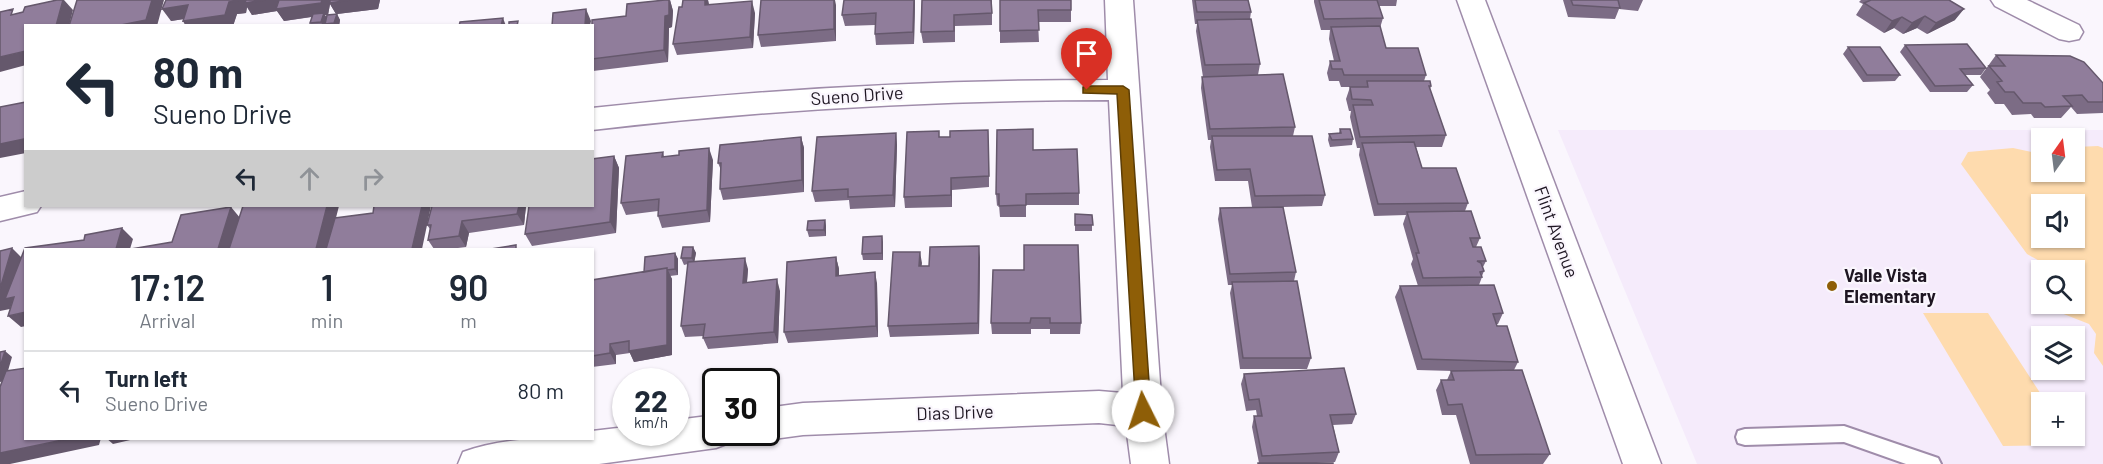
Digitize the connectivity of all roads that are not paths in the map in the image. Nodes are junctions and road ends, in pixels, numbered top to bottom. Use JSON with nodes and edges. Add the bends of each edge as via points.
{"nodes":[{"id":1,"x":1119,"y":0,"type":"edge"},
{"id":2,"x":1471,"y":0,"type":"edge"},
{"id":3,"x":2005,"y":0,"type":"edge"},
{"id":4,"x":2069,"y":32,"type":"dead end"},
{"id":5,"x":1123,"y":90,"type":"junction"},
{"id":6,"x":594,"y":119,"type":"edge"},
{"id":7,"x":24,"y":203,"type":"edge"},
{"id":8,"x":0,"y":209,"type":"edge"},
{"id":9,"x":1143,"y":411,"type":"junction"},
{"id":10,"x":780,"y":422,"type":"edge"},
{"id":11,"x":702,"y":433,"type":"edge"},
{"id":12,"x":1745,"y":437,"type":"dead end"},
{"id":13,"x":477,"y":464,"type":"edge"},
{"id":14,"x":1150,"y":464,"type":"edge"},
{"id":15,"x":1642,"y":464,"type":"edge"},
{"id":16,"x":1931,"y":464,"type":"edge"}],
"edges":[{"from":1,"to":5,"type":"street"},
{"from":2,"to":15,"type":"street","name":"Flint Avenue"},
{"from":3,"to":4,"type":"street"},
{"from":5,"to":6,"type":"street","name":"Sueno Drive","via":[[900,92]]},
{"from":5,"to":9,"type":"street"},
{"from":7,"to":8,"type":"street"},
{"from":9,"to":10,"type":"street","name":"Dias Drive","via":[[1099,407]]},
{"from":9,"to":14,"type":"street"},
{"from":11,"to":13,"type":"street"},
{"from":12,"to":16,"type":"lane","via":[[1844,434]]}]}
